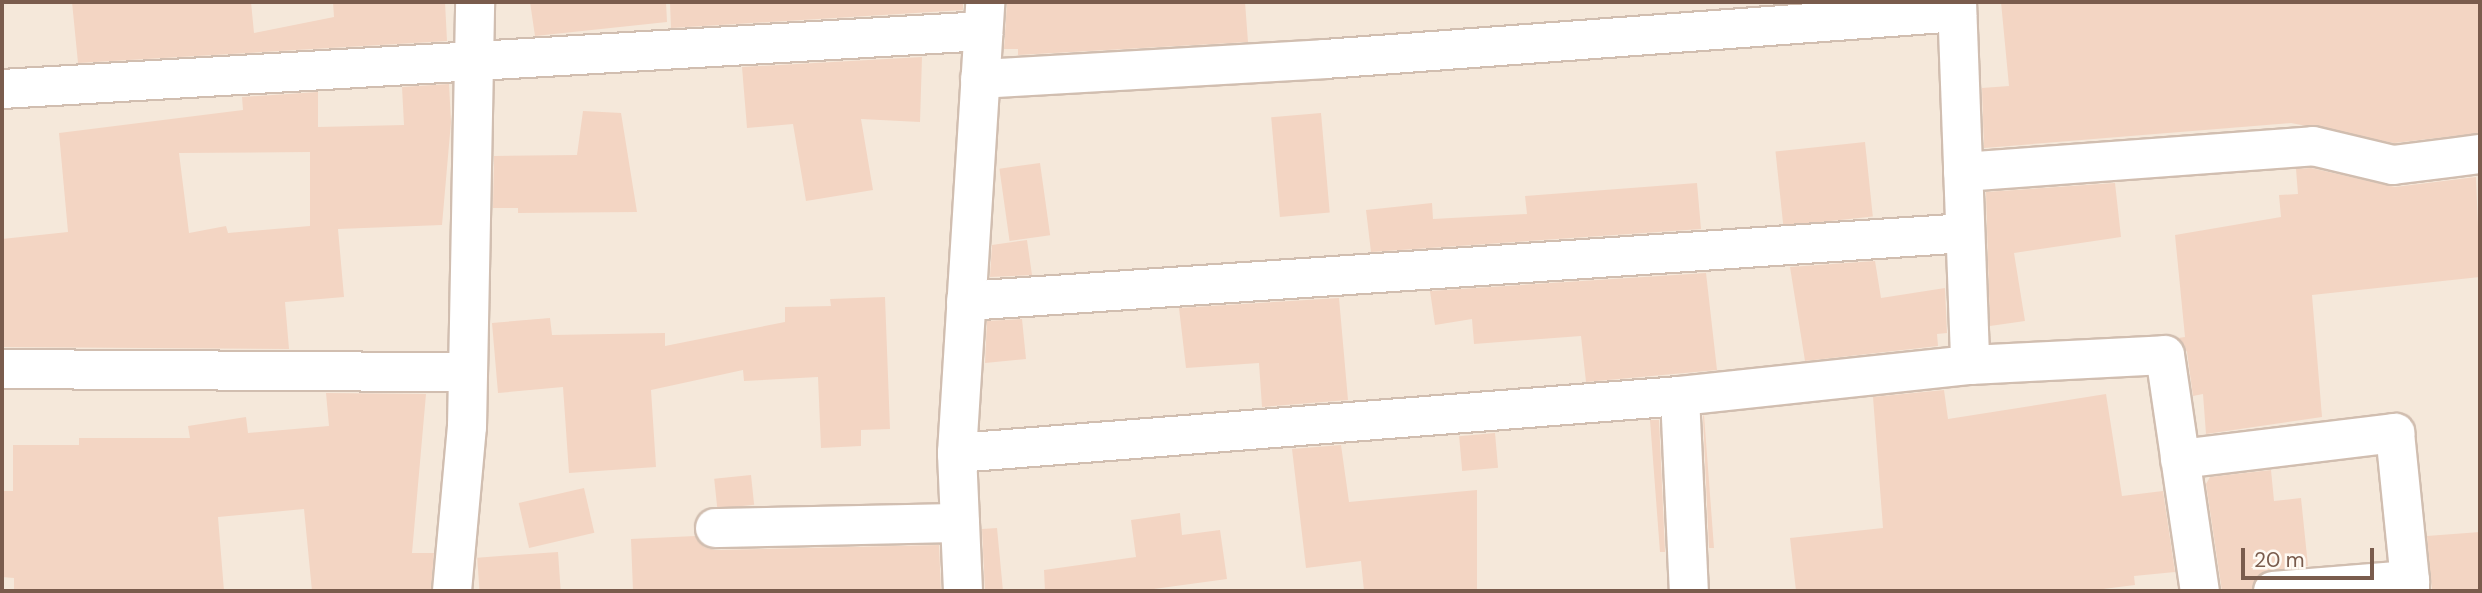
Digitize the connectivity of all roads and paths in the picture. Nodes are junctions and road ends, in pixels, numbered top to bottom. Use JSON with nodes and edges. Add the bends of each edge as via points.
{"nodes":[{"id":1,"x":475,"y":2,"type":"edge"},
{"id":2,"x":1957,"y":7,"type":"edge"},
{"id":3,"x":984,"y":16,"type":"edge"},
{"id":4,"x":474,"y":58,"type":"junction"},
{"id":5,"x":980,"y":79,"type":"junction"},
{"id":6,"x":2,"y":89,"type":"edge"},
{"id":7,"x":2480,"y":154,"type":"edge"},
{"id":8,"x":1963,"y":172,"type":"junction"},
{"id":9,"x":1965,"y":233,"type":"junction"},
{"id":10,"x":966,"y":301,"type":"junction"},
{"id":11,"x":1970,"y":365,"type":"junction"},
{"id":12,"x":2,"y":369,"type":"edge"},
{"id":13,"x":468,"y":372,"type":"junction"},
{"id":14,"x":1680,"y":396,"type":"junction"},
{"id":15,"x":957,"y":453,"type":"junction"},
{"id":16,"x":2180,"y":459,"type":"junction"},
{"id":17,"x":960,"y":523,"type":"junction"},
{"id":18,"x":715,"y":528,"type":"dead end"},
{"id":19,"x":2410,"y":586,"type":"edge"},
{"id":20,"x":452,"y":591,"type":"edge"},
{"id":21,"x":963,"y":591,"type":"edge"},
{"id":22,"x":1689,"y":591,"type":"edge"},
{"id":23,"x":2200,"y":591,"type":"edge"},
{"id":24,"x":2273,"y":591,"type":"edge"}],
"edges":[{"from":1,"to":4,"type":"street"},
{"from":2,"to":5,"type":"street","via":[[1325,59]]},
{"from":2,"to":8,"type":"street"},
{"from":3,"to":4,"type":"street"},
{"from":3,"to":5,"type":"street"},
{"from":4,"to":6,"type":"street"},
{"from":4,"to":13,"type":"street"},
{"from":5,"to":10,"type":"street"},
{"from":7,"to":8,"type":"street","via":[[2393,166],[2313,146]]},
{"from":8,"to":9,"type":"street"},
{"from":9,"to":10,"type":"street"},
{"from":9,"to":11,"type":"street"},
{"from":10,"to":15,"type":"street"},
{"from":11,"to":14,"type":"street"},
{"from":11,"to":16,"type":"street","via":[[2165,355]]},
{"from":12,"to":13,"type":"street"},
{"from":13,"to":20,"type":"street"},
{"from":14,"to":15,"type":"street"},
{"from":14,"to":22,"type":"street"},
{"from":15,"to":17,"type":"street"},
{"from":16,"to":19,"type":"street","via":[[2395,433]]},
{"from":16,"to":23,"type":"street"},
{"from":17,"to":18,"type":"street"},
{"from":17,"to":21,"type":"street"},
{"from":19,"to":24,"type":"street"}]}
